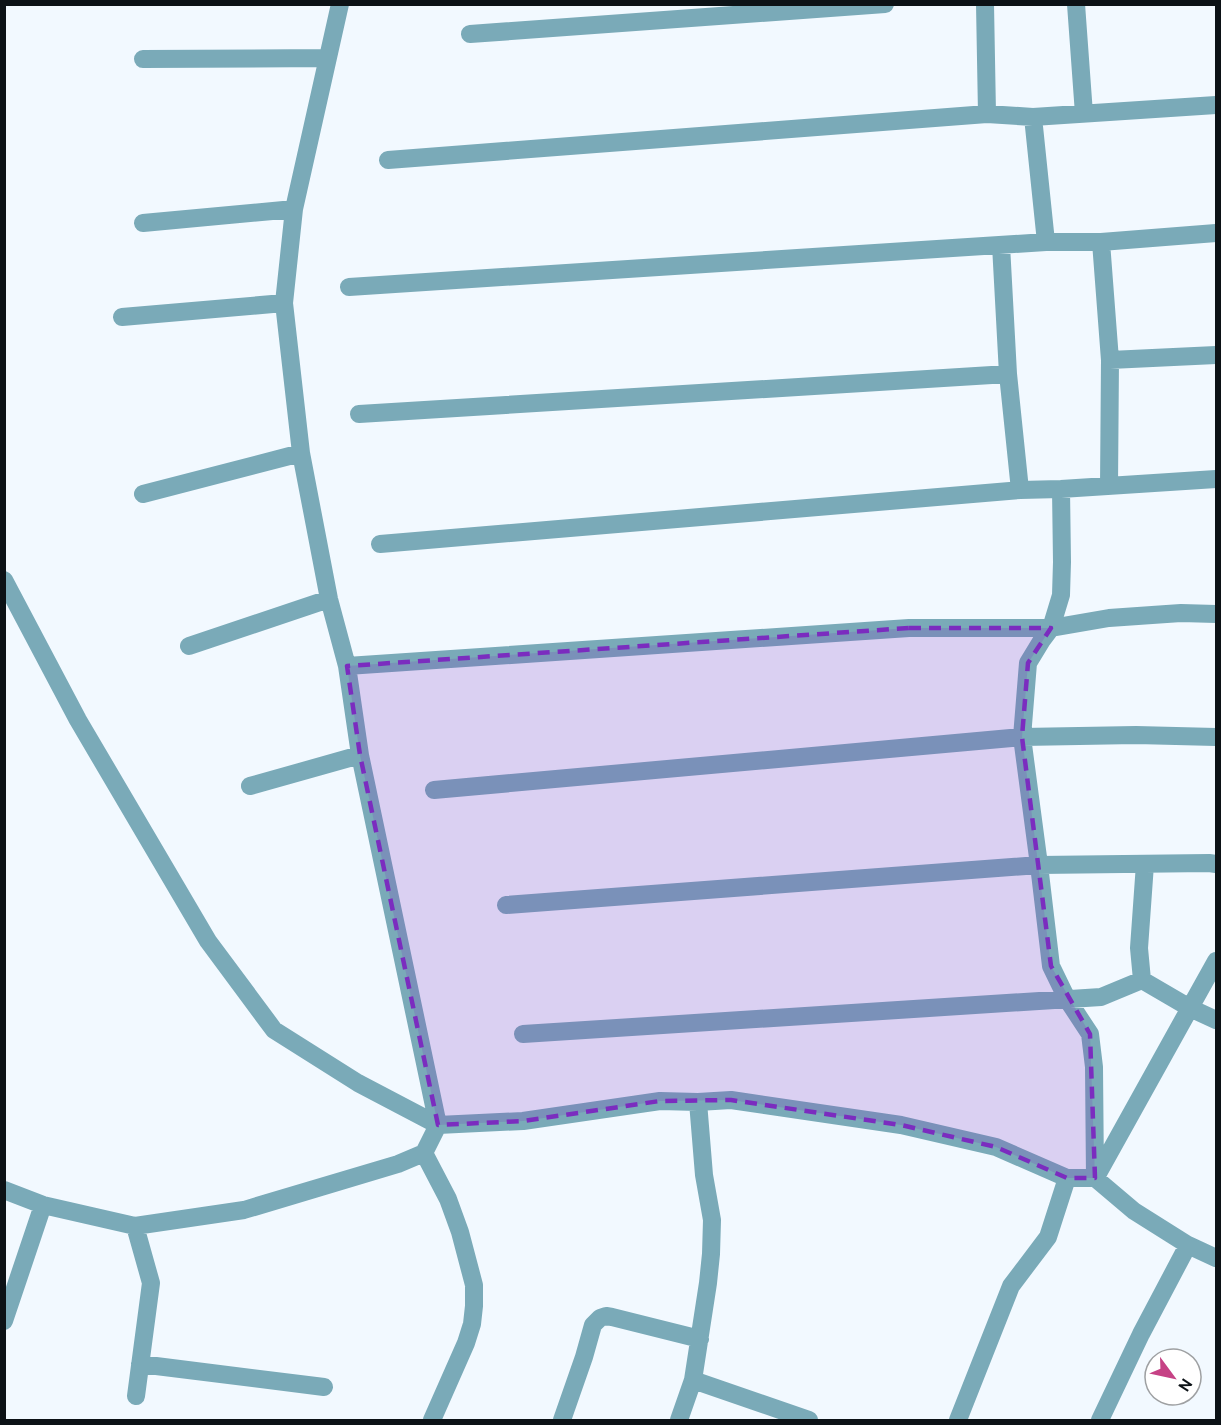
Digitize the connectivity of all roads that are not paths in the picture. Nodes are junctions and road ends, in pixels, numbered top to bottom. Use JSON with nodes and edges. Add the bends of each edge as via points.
{"nodes":[{"id":1,"x":340,"y":4,"type":"edge"},
{"id":2,"x":885,"y":4,"type":"edge"},
{"id":3,"x":985,"y":4,"type":"edge"},
{"id":4,"x":1076,"y":4,"type":"edge"},
{"id":5,"x":470,"y":34,"type":"dead end"},
{"id":6,"x":328,"y":58,"type":"junction"},
{"id":7,"x":143,"y":59,"type":"dead end"},
{"id":8,"x":1216,"y":105,"type":"edge"},
{"id":9,"x":987,"y":114,"type":"junction"},
{"id":10,"x":1084,"y":114,"type":"junction"},
{"id":11,"x":1033,"y":117,"type":"junction"},
{"id":12,"x":388,"y":160,"type":"dead end"},
{"id":13,"x":294,"y":209,"type":"junction"},
{"id":14,"x":143,"y":223,"type":"dead end"},
{"id":15,"x":1216,"y":233,"type":"edge"},
{"id":16,"x":1046,"y":242,"type":"junction"},
{"id":17,"x":1101,"y":242,"type":"junction"},
{"id":18,"x":1001,"y":245,"type":"junction"},
{"id":19,"x":349,"y":287,"type":"dead end"},
{"id":20,"x":284,"y":303,"type":"junction"},
{"id":21,"x":122,"y":317,"type":"dead end"},
{"id":22,"x":1216,"y":355,"type":"edge"},
{"id":23,"x":1110,"y":360,"type":"junction"},
{"id":24,"x":1008,"y":374,"type":"junction"},
{"id":25,"x":358,"y":414,"type":"dead end"},
{"id":26,"x":301,"y":453,"type":"junction"},
{"id":27,"x":1216,"y":479,"type":"edge"},
{"id":28,"x":1108,"y":486,"type":"junction"},
{"id":29,"x":1061,"y":489,"type":"junction"},
{"id":30,"x":1020,"y":490,"type":"junction"},
{"id":31,"x":143,"y":494,"type":"dead end"},
{"id":32,"x":380,"y":544,"type":"dead end"},
{"id":33,"x":4,"y":580,"type":"edge"},
{"id":34,"x":329,"y":599,"type":"junction"},
{"id":35,"x":1216,"y":614,"type":"edge"},
{"id":36,"x":1051,"y":628,"type":"junction"},
{"id":37,"x":189,"y":646,"type":"dead end"},
{"id":38,"x":347,"y":666,"type":"junction"},
{"id":39,"x":1022,"y":737,"type":"junction"},
{"id":40,"x":1216,"y":737,"type":"edge"},
{"id":41,"x":360,"y":755,"type":"junction"},
{"id":42,"x":250,"y":786,"type":"dead end"},
{"id":43,"x":434,"y":790,"type":"dead end"},
{"id":44,"x":1144,"y":864,"type":"junction"},
{"id":45,"x":1216,"y":864,"type":"edge"},
{"id":46,"x":1039,"y":865,"type":"junction"},
{"id":47,"x":506,"y":905,"type":"dead end"},
{"id":48,"x":1216,"y":961,"type":"edge"},
{"id":49,"x":1142,"y":980,"type":"junction"},
{"id":50,"x":1067,"y":999,"type":"junction"},
{"id":51,"x":1190,"y":1008,"type":"junction"},
{"id":52,"x":1216,"y":1020,"type":"edge"},
{"id":53,"x":523,"y":1034,"type":"dead end"},
{"id":54,"x":698,"y":1102,"type":"junction"},
{"id":55,"x":438,"y":1125,"type":"junction"},
{"id":56,"x":424,"y":1153,"type":"junction"},
{"id":57,"x":1067,"y":1178,"type":"junction"},
{"id":58,"x":1095,"y":1178,"type":"junction"},
{"id":59,"x":4,"y":1190,"type":"edge"},
{"id":60,"x":43,"y":1205,"type":"junction"},
{"id":61,"x":135,"y":1226,"type":"junction"},
{"id":62,"x":1188,"y":1245,"type":"junction"},
{"id":63,"x":1216,"y":1258,"type":"edge"},
{"id":64,"x":4,"y":1321,"type":"edge"},
{"id":65,"x":700,"y":1339,"type":"junction"},
{"id":66,"x":140,"y":1364,"type":"junction"},
{"id":67,"x":693,"y":1380,"type":"junction"},
{"id":68,"x":324,"y":1387,"type":"dead end"},
{"id":69,"x":136,"y":1396,"type":"dead end"},
{"id":70,"x":798,"y":1419,"type":"edge"},
{"id":71,"x":432,"y":1420,"type":"edge"},
{"id":72,"x":562,"y":1420,"type":"edge"},
{"id":73,"x":679,"y":1420,"type":"edge"},
{"id":74,"x":958,"y":1420,"type":"edge"},
{"id":75,"x":1100,"y":1420,"type":"edge"}],
"edges":[{"from":1,"to":6,"type":"street"},
{"from":2,"to":5,"type":"street"},
{"from":3,"to":9,"type":"street"},
{"from":4,"to":10,"type":"street"},
{"from":6,"to":7,"type":"street"},
{"from":6,"to":13,"type":"street"},
{"from":8,"to":10,"type":"street"},
{"from":9,"to":11,"type":"street"},
{"from":9,"to":12,"type":"street"},
{"from":10,"to":11,"type":"street"},
{"from":11,"to":16,"type":"street"},
{"from":13,"to":14,"type":"street"},
{"from":13,"to":20,"type":"street"},
{"from":15,"to":17,"type":"street"},
{"from":16,"to":17,"type":"street"},
{"from":16,"to":18,"type":"street"},
{"from":17,"to":23,"type":"street"},
{"from":18,"to":19,"type":"street"},
{"from":18,"to":24,"type":"street"},
{"from":20,"to":21,"type":"street"},
{"from":20,"to":26,"type":"street"},
{"from":22,"to":23,"type":"street"},
{"from":23,"to":28,"type":"street"},
{"from":24,"to":25,"type":"street"},
{"from":24,"to":30,"type":"street"},
{"from":26,"to":31,"type":"street"},
{"from":26,"to":34,"type":"street"},
{"from":27,"to":28,"type":"street"},
{"from":28,"to":29,"type":"street"},
{"from":29,"to":30,"type":"street"},
{"from":29,"to":36,"type":"street","via":[[1061,594]]},
{"from":30,"to":32,"type":"street"},
{"from":33,"to":55,"type":"street","via":[[78,720],[208,941],[274,1029],[358,1083]]},
{"from":34,"to":37,"type":"street"},
{"from":34,"to":38,"type":"street"},
{"from":35,"to":36,"type":"street","via":[[1109,618]]},
{"from":36,"to":38,"type":"street","via":[[909,628]]},
{"from":36,"to":39,"type":"street","via":[[1028,663]]},
{"from":38,"to":41,"type":"street"},
{"from":39,"to":40,"type":"street"},
{"from":39,"to":43,"type":"street"},
{"from":39,"to":46,"type":"street"},
{"from":41,"to":42,"type":"street"},
{"from":41,"to":55,"type":"street"},
{"from":44,"to":45,"type":"street"},
{"from":44,"to":46,"type":"street"},
{"from":44,"to":49,"type":"street","via":[[1139,948]]},
{"from":46,"to":47,"type":"street"},
{"from":46,"to":50,"type":"street","via":[[1050,966]]},
{"from":48,"to":51,"type":"street"},
{"from":49,"to":50,"type":"street","via":[[1101,997]]},
{"from":49,"to":51,"type":"street"},
{"from":50,"to":53,"type":"street"},
{"from":50,"to":58,"type":"street","via":[[1090,1034]]},
{"from":51,"to":52,"type":"street"},
{"from":51,"to":58,"type":"street"},
{"from":54,"to":55,"type":"street","via":[[660,1101],[523,1121]]},
{"from":54,"to":57,"type":"street","via":[[731,1100],[901,1125],[996,1147]]},
{"from":54,"to":65,"type":"street","via":[[712,1220]]},
{"from":55,"to":56,"type":"street"},
{"from":56,"to":61,"type":"street","via":[[244,1210]]},
{"from":56,"to":71,"type":"street","via":[[448,1199],[474,1285],[472,1324]]},
{"from":57,"to":58,"type":"street"},
{"from":57,"to":74,"type":"street","via":[[1048,1237],[1011,1286]]},
{"from":58,"to":62,"type":"street","via":[[1134,1211]]},
{"from":59,"to":60,"type":"street"},
{"from":60,"to":61,"type":"street"},
{"from":60,"to":64,"type":"street"},
{"from":61,"to":66,"type":"street","via":[[151,1283]]},
{"from":62,"to":63,"type":"street"},
{"from":62,"to":75,"type":"street"},
{"from":65,"to":67,"type":"street"},
{"from":65,"to":72,"type":"street","via":[[612,1317],[600,1318],[593,1325]]},
{"from":66,"to":68,"type":"street"},
{"from":66,"to":69,"type":"street"},
{"from":67,"to":70,"type":"street"},
{"from":67,"to":73,"type":"street"}]}
